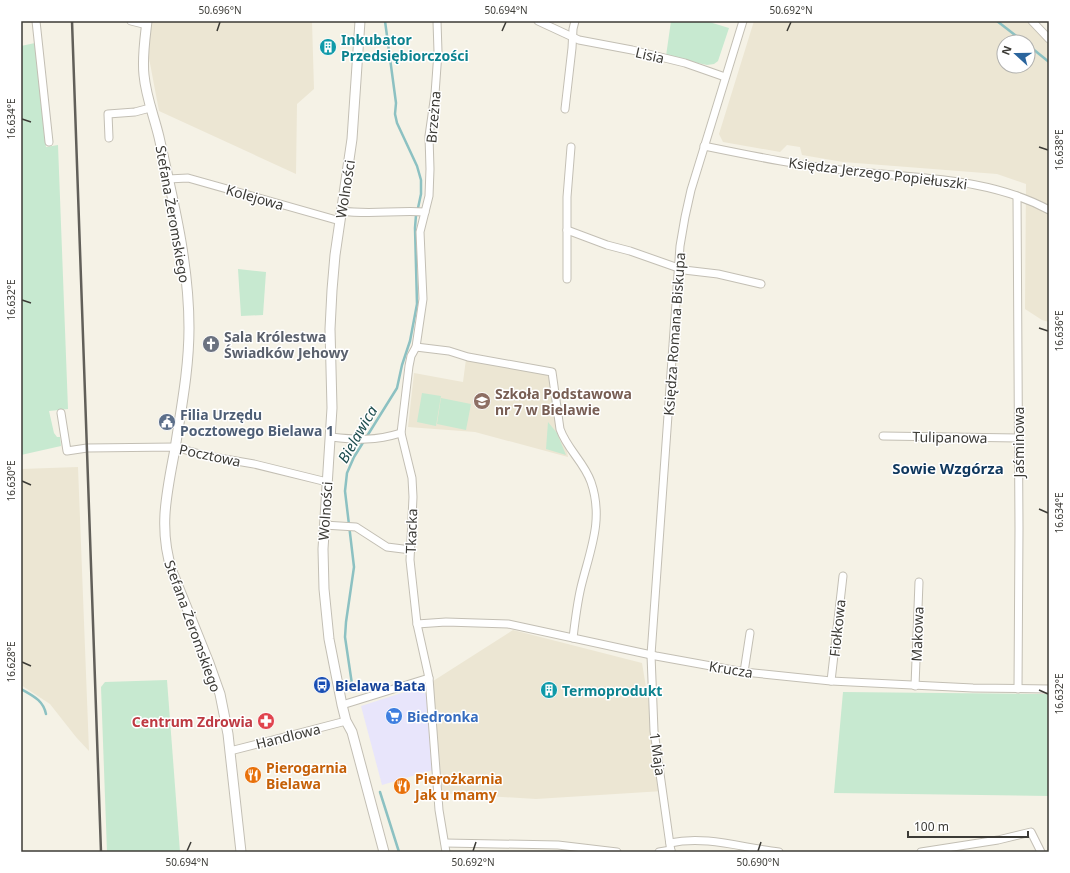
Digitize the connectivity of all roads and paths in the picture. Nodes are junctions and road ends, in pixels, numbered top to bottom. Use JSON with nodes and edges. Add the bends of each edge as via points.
{"nodes":[{"id":1,"x":36,"y":21,"type":"edge"},
{"id":2,"x":131,"y":21,"type":"edge"},
{"id":3,"x":360,"y":21,"type":"edge"},
{"id":4,"x":437,"y":21,"type":"edge"},
{"id":5,"x":538,"y":21,"type":"edge"},
{"id":6,"x":575,"y":21,"type":"edge"},
{"id":7,"x":743,"y":21,"type":"edge"},
{"id":8,"x":1032,"y":21,"type":"edge"},
{"id":9,"x":147,"y":23,"type":"edge"},
{"id":10,"x":572,"y":37,"type":"junction"},
{"id":11,"x":1049,"y":39,"type":"edge"},
{"id":12,"x":726,"y":77,"type":"junction"},
{"id":13,"x":150,"y":108,"type":"junction"},
{"id":14,"x":565,"y":109,"type":"dead end"},
{"id":15,"x":109,"y":138,"type":"dead end"},
{"id":16,"x":49,"y":142,"type":"dead end"},
{"id":17,"x":704,"y":146,"type":"junction"},
{"id":18,"x":571,"y":147,"type":"dead end"},
{"id":19,"x":168,"y":179,"type":"junction"},
{"id":20,"x":1017,"y":196,"type":"junction"},
{"id":21,"x":1049,"y":210,"type":"edge"},
{"id":22,"x":342,"y":211,"type":"junction"},
{"id":23,"x":425,"y":212,"type":"junction"},
{"id":24,"x":340,"y":221,"type":"junction"},
{"id":25,"x":567,"y":230,"type":"junction"},
{"id":26,"x":679,"y":268,"type":"junction"},
{"id":27,"x":567,"y":279,"type":"dead end"},
{"id":28,"x":761,"y":284,"type":"dead end"},
{"id":29,"x":416,"y":347,"type":"junction"},
{"id":30,"x":61,"y":414,"type":"dead end"},
{"id":31,"x":400,"y":433,"type":"junction"},
{"id":32,"x":883,"y":436,"type":"dead end"},
{"id":33,"x":331,"y":437,"type":"junction"},
{"id":34,"x":1018,"y":438,"type":"junction"},
{"id":35,"x":175,"y":447,"type":"junction"},
{"id":36,"x":327,"y":482,"type":"junction"},
{"id":37,"x":324,"y":525,"type":"junction"},
{"id":38,"x":411,"y":550,"type":"junction"},
{"id":39,"x":842,"y":576,"type":"dead end"},
{"id":40,"x":919,"y":582,"type":"dead end"},
{"id":41,"x":418,"y":624,"type":"junction"},
{"id":42,"x":750,"y":633,"type":"dead end"},
{"id":43,"x":573,"y":638,"type":"junction"},
{"id":44,"x":650,"y":655,"type":"junction"},
{"id":45,"x":744,"y":672,"type":"junction"},
{"id":46,"x":429,"y":678,"type":"junction"},
{"id":47,"x":832,"y":681,"type":"junction"},
{"id":48,"x":915,"y":686,"type":"junction"},
{"id":49,"x":1018,"y":688,"type":"junction"},
{"id":50,"x":1049,"y":689,"type":"edge"},
{"id":51,"x":342,"y":705,"type":"junction"},
{"id":52,"x":346,"y":721,"type":"junction"},
{"id":53,"x":230,"y":751,"type":"junction"},
{"id":54,"x":445,"y":843,"type":"junction"},
{"id":55,"x":671,"y":848,"type":"edge"},
{"id":56,"x":241,"y":852,"type":"edge"},
{"id":57,"x":384,"y":852,"type":"edge"},
{"id":58,"x":446,"y":852,"type":"edge"},
{"id":59,"x":617,"y":852,"type":"edge"},
{"id":60,"x":659,"y":852,"type":"edge"},
{"id":61,"x":779,"y":852,"type":"edge"},
{"id":62,"x":921,"y":852,"type":"edge"},
{"id":63,"x":1041,"y":852,"type":"edge"}],
"edges":[{"from":1,"to":16,"type":"street"},
{"from":2,"to":9,"type":"street"},
{"from":3,"to":22,"type":"street","name":"Wolności","via":[[352,139]]},
{"from":4,"to":23,"type":"street","name":"Brzeżna","via":[[438,52],[429,136],[429,196]]},
{"from":5,"to":10,"type":"street"},
{"from":6,"to":10,"type":"street"},
{"from":7,"to":12,"type":"street","name":"Księdza Romana Biskupa"},
{"from":8,"to":11,"type":"street"},
{"from":9,"to":13,"type":"street","name":"Stefana Żeromskiego","via":[[144,75]]},
{"from":10,"to":12,"type":"street","name":"Lisia","via":[[685,63]]},
{"from":10,"to":14,"type":"street"},
{"from":12,"to":17,"type":"street","name":"Księdza Romana Biskupa"},
{"from":13,"to":15,"type":"street","via":[[138,112],[108,114]]},
{"from":13,"to":19,"type":"street","name":"Stefana Żeromskiego","via":[[158,131]]},
{"from":17,"to":20,"type":"street","name":"Księdza Jerzego Popiełuszki","via":[[830,169],[969,184]]},
{"from":17,"to":26,"type":"street","name":"Księdza Romana Biskupa","via":[[686,212]]},
{"from":18,"to":25,"type":"street"},
{"from":19,"to":24,"type":"street","name":"Kolejowa","via":[[188,178]]},
{"from":19,"to":35,"type":"street","name":"Stefana Żeromskiego","via":[[182,247],[189,320],[186,373]]},
{"from":20,"to":21,"type":"street","name":"Księdza Jerzego Popiełuszki"},
{"from":20,"to":34,"type":"street","name":"Jaśminowa"},
{"from":22,"to":23,"type":"street"},
{"from":22,"to":24,"type":"street","name":"Wolności"},
{"from":23,"to":29,"type":"street","name":"Tkacka","via":[[420,232],[422,299]]},
{"from":24,"to":33,"type":"street","name":"Wolności","via":[[330,316]]},
{"from":25,"to":26,"type":"street"},
{"from":25,"to":27,"type":"street"},
{"from":26,"to":28,"type":"street"},
{"from":26,"to":44,"type":"street","name":"Księdza Romana Biskupa"},
{"from":29,"to":31,"type":"street","name":"Tkacka","via":[[409,366]]},
{"from":29,"to":43,"type":"street","via":[[449,351],[468,357],[552,372],[560,429],[591,483],[597,517],[595,536],[577,607]]},
{"from":30,"to":35,"type":"street","name":"Pocztowa","via":[[67,451],[87,448]]},
{"from":31,"to":33,"type":"street","via":[[360,440]]},
{"from":31,"to":38,"type":"street","name":"Tkacka","via":[[412,478]]},
{"from":32,"to":34,"type":"street","name":"Tulipanowa"},
{"from":33,"to":36,"type":"street","name":"Wolności"},
{"from":34,"to":49,"type":"street","name":"Jaśminowa"},
{"from":35,"to":36,"type":"street","name":"Pocztowa"},
{"from":35,"to":53,"type":"street","name":"Stefana Żeromskiego","via":[[164,509],[166,549],[175,579],[215,678]]},
{"from":36,"to":37,"type":"street","name":"Wolności"},
{"from":37,"to":38,"type":"street","via":[[356,527],[386,547]]},
{"from":37,"to":51,"type":"street","name":"Wolności","via":[[326,616]]},
{"from":38,"to":41,"type":"street","name":"Tkacka"},
{"from":39,"to":47,"type":"street","name":"Fiołkowa"},
{"from":40,"to":48,"type":"street","name":"Makowa"},
{"from":41,"to":43,"type":"street","name":"Krucza","via":[[508,624]]},
{"from":41,"to":46,"type":"street","name":"Tkacka"},
{"from":42,"to":45,"type":"street"},
{"from":43,"to":44,"type":"street","name":"Krucza"},
{"from":44,"to":45,"type":"street","name":"Krucza"},
{"from":44,"to":55,"type":"street","name":"1 Maja","via":[[654,731]]},
{"from":45,"to":47,"type":"street","name":"Krucza"},
{"from":46,"to":51,"type":"street"},
{"from":46,"to":54,"type":"street","name":"Tkacka","via":[[439,810]]},
{"from":47,"to":48,"type":"street","name":"Krucza"},
{"from":48,"to":49,"type":"street","name":"Krucza"},
{"from":49,"to":50,"type":"street","name":"Krucza"},
{"from":51,"to":52,"type":"street","name":"Wolności"},
{"from":52,"to":53,"type":"street","name":"Handlowa"},
{"from":52,"to":57,"type":"street","name":"Wolności","via":[[352,732]]},
{"from":53,"to":56,"type":"street","name":"Stefana Żeromskiego"},
{"from":54,"to":58,"type":"street","name":"Tkacka"},
{"from":54,"to":59,"type":"street","via":[[558,845]]},
{"from":55,"to":60,"type":"street"},
{"from":55,"to":61,"type":"street","via":[[697,840]]},
{"from":62,"to":63,"type":"street","via":[[1031,832]]}]}
